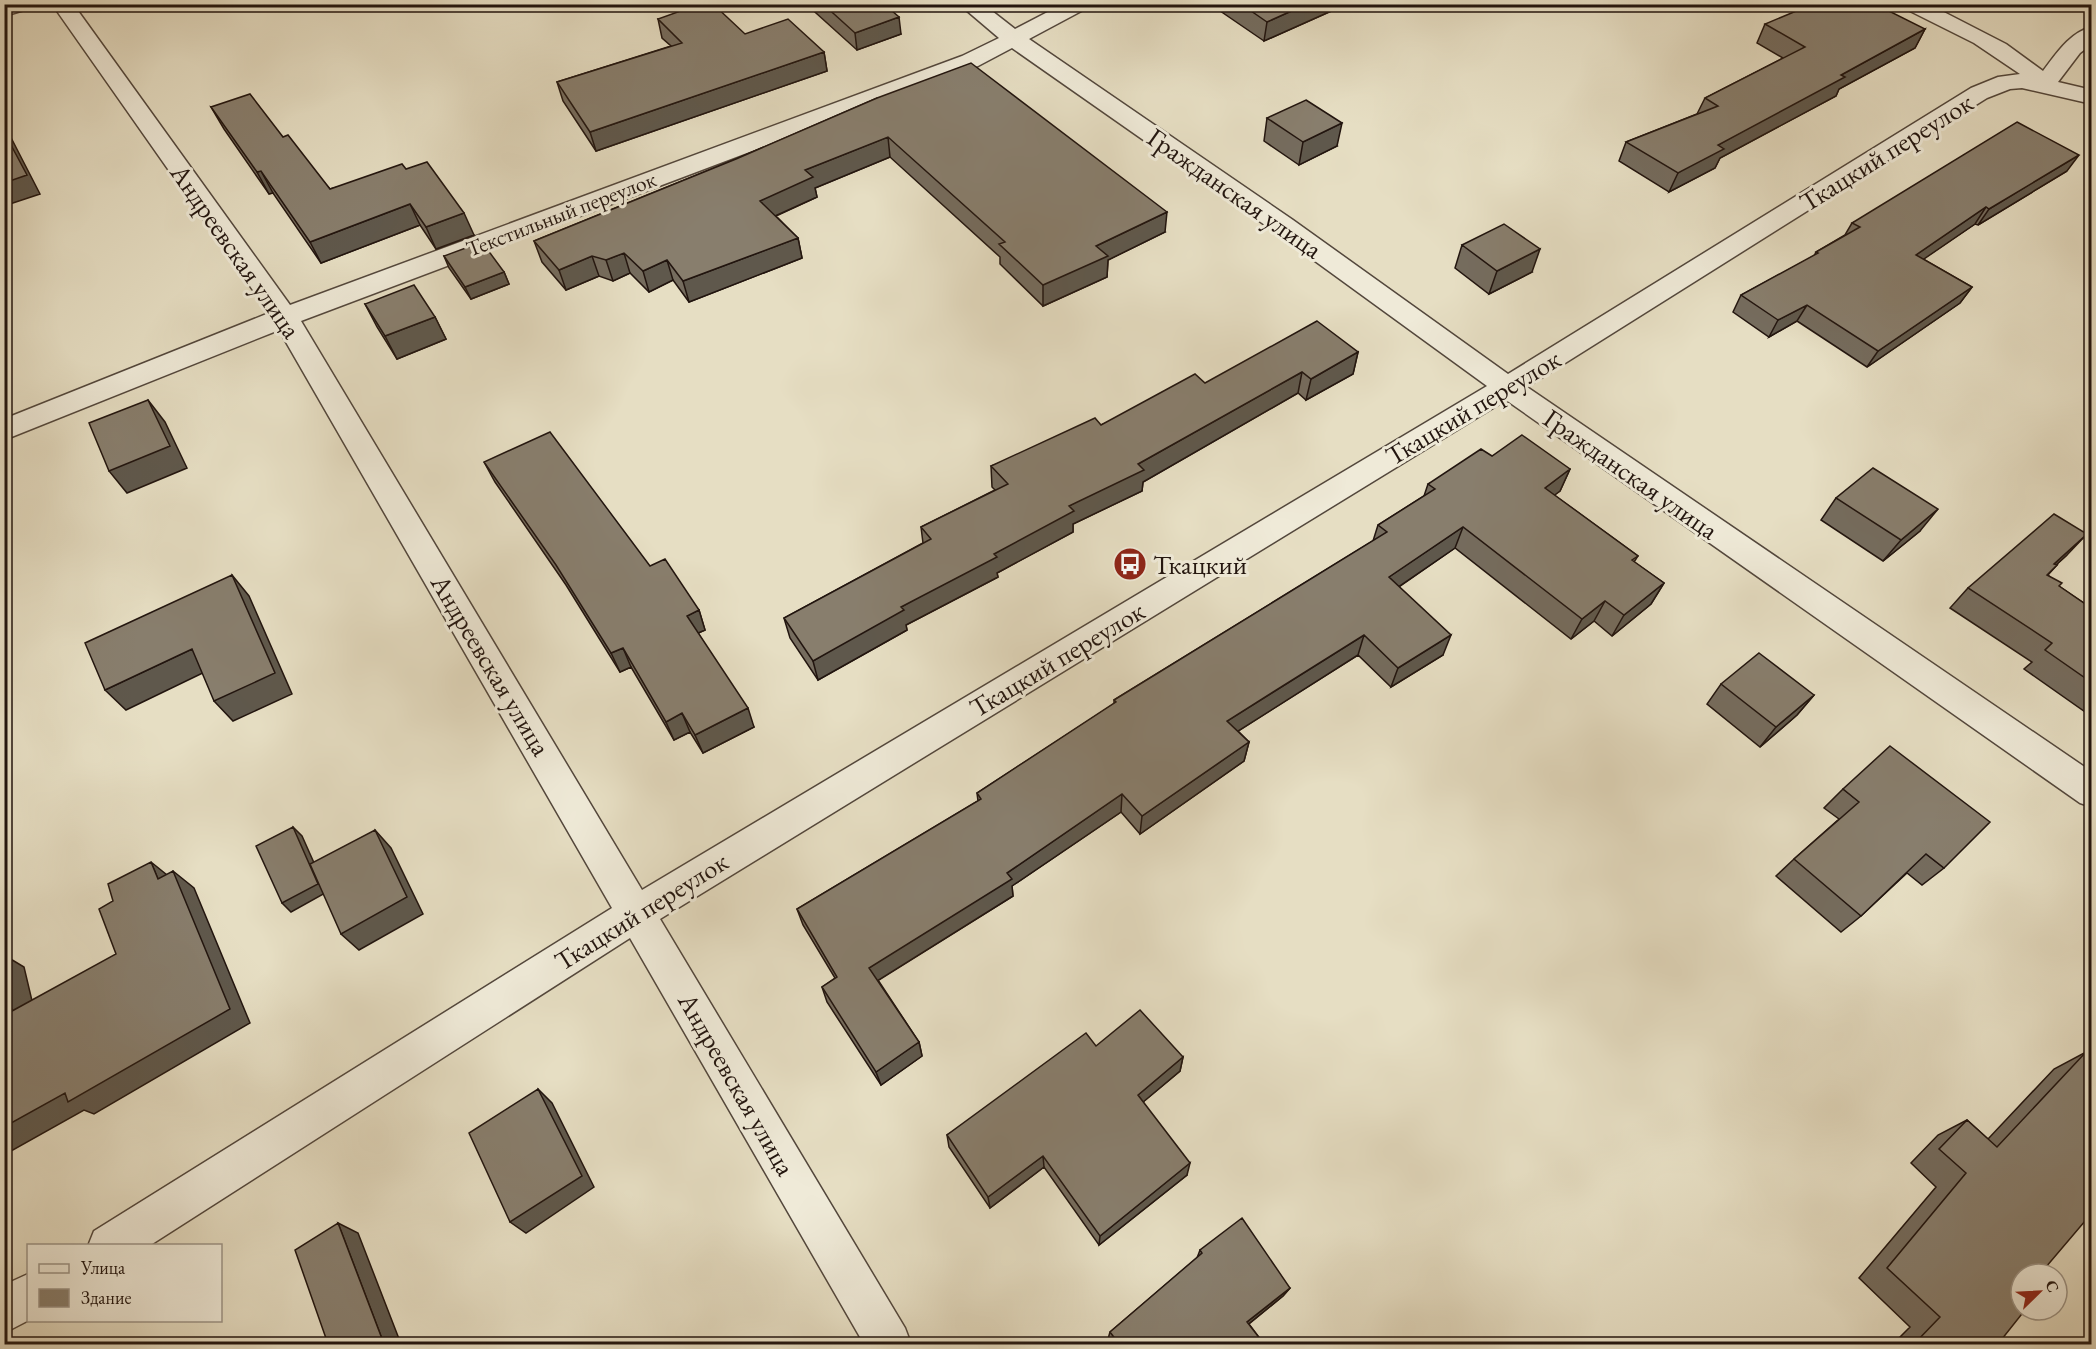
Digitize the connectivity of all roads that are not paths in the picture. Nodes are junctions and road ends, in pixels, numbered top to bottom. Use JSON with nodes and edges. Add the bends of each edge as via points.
{"nodes":[{"id":1,"x":24,"y":4,"type":"edge"},
{"id":2,"x":62,"y":4,"type":"edge"},
{"id":3,"x":969,"y":4,"type":"edge"},
{"id":4,"x":1080,"y":4,"type":"edge"},
{"id":5,"x":1911,"y":4,"type":"edge"},
{"id":6,"x":4,"y":10,"type":"edge"},
{"id":7,"x":2091,"y":33,"type":"edge"},
{"id":8,"x":1014,"y":39,"type":"junction"},
{"id":9,"x":2045,"y":84,"type":"junction"},
{"id":10,"x":2091,"y":97,"type":"edge"},
{"id":11,"x":285,"y":317,"type":"junction"},
{"id":12,"x":1507,"y":387,"type":"junction"},
{"id":13,"x":4,"y":430,"type":"edge"},
{"id":14,"x":2091,"y":792,"type":"edge"},
{"id":15,"x":637,"y":913,"type":"junction"},
{"id":16,"x":111,"y":1244,"type":"edge"},
{"id":17,"x":27,"y":1297,"type":"edge"},
{"id":18,"x":4,"y":1311,"type":"edge"},
{"id":19,"x":889,"y":1344,"type":"edge"}],
"edges":[{"from":1,"to":6,"type":"street"},
{"from":2,"to":11,"type":"street","name":"Андреевская улица"},
{"from":3,"to":8,"type":"street","name":"Гражданская улица"},
{"from":4,"to":8,"type":"street","name":"Текстильный переулок"},
{"from":5,"to":9,"type":"street","via":[[1988,40]]},
{"from":7,"to":9,"type":"street","via":[[2072,48]]},
{"from":8,"to":11,"type":"street","name":"Текстильный переулок","via":[[970,61]]},
{"from":8,"to":12,"type":"street","name":"Гражданская улица"},
{"from":9,"to":10,"type":"street"},
{"from":9,"to":12,"type":"street","name":"Ткацкий переулок","via":[[2006,82],[1979,93]]},
{"from":11,"to":13,"type":"street","name":"Текстильный переулок"},
{"from":11,"to":15,"type":"street","name":"Андреевская улица"},
{"from":12,"to":14,"type":"street","name":"Гражданская улица"},
{"from":12,"to":15,"type":"street","name":"Ткацкий переулок"},
{"from":15,"to":16,"type":"street","name":"Ткацкий переулок"},
{"from":15,"to":19,"type":"street","name":"Андреевская улица"},
{"from":17,"to":18,"type":"street"}]}
